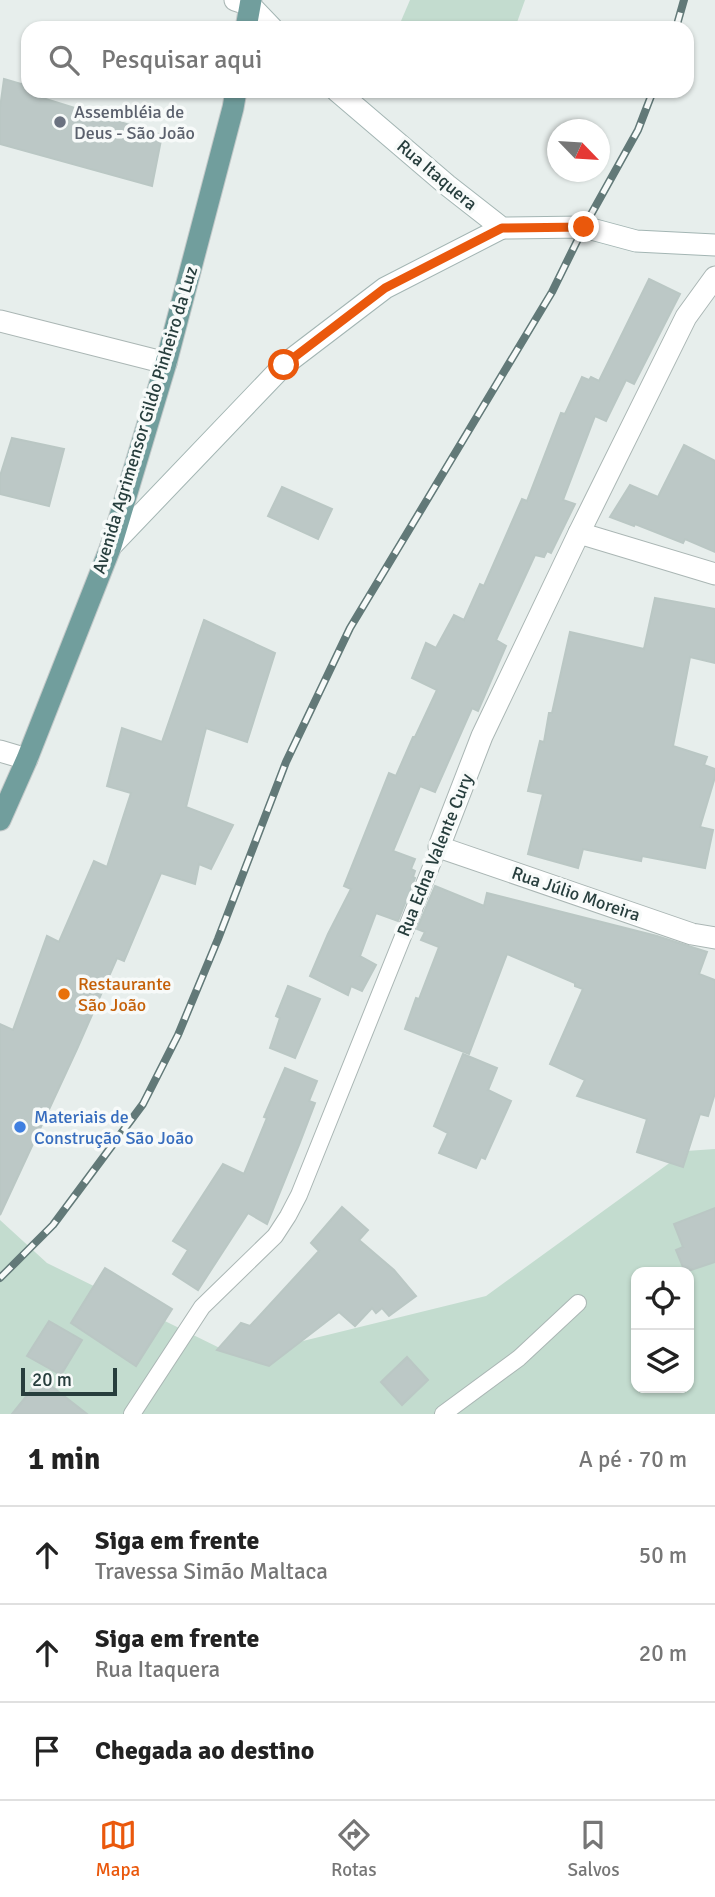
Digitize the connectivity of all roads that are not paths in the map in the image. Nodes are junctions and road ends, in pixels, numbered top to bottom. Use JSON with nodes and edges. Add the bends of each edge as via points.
{"nodes":[{"id":1,"x":245,"y":2,"type":"edge"},
{"id":2,"x":246,"y":21,"type":"edge"},
{"id":3,"x":265,"y":21,"type":"edge"},
{"id":4,"x":235,"y":98,"type":"edge"},
{"id":5,"x":345,"y":98,"type":"edge"},
{"id":6,"x":502,"y":228,"type":"junction"},
{"id":7,"x":715,"y":245,"type":"edge"},
{"id":8,"x":715,"y":277,"type":"edge"},
{"id":9,"x":0,"y":321,"type":"edge"},
{"id":10,"x":166,"y":363,"type":"junction"},
{"id":11,"x":579,"y":533,"type":"junction"},
{"id":12,"x":111,"y":546,"type":"junction"},
{"id":13,"x":715,"y":574,"type":"edge"},
{"id":14,"x":0,"y":751,"type":"edge"},
{"id":15,"x":27,"y":760,"type":"junction"},
{"id":16,"x":0,"y":820,"type":"edge"},
{"id":17,"x":439,"y":847,"type":"junction"},
{"id":18,"x":715,"y":938,"type":"edge"},
{"id":19,"x":578,"y":1303,"type":"dead end"},
{"id":20,"x":132,"y":1414,"type":"edge"},
{"id":21,"x":443,"y":1414,"type":"edge"}],
"edges":[{"from":1,"to":2,"type":"main road"},
{"from":1,"to":3,"type":"street"},
{"from":4,"to":10,"type":"main road","name":"Avenida Agrimensor Gildo Pinheiro da Luz"},
{"from":5,"to":6,"type":"street","name":"Rua Itaquera"},
{"from":6,"to":7,"type":"street","via":[[584,227],[636,241]]},
{"from":6,"to":12,"type":"street","via":[[385,288],[284,365]]},
{"from":8,"to":11,"type":"street","name":"Rua Edna Valente Cury","via":[[686,317]]},
{"from":9,"to":10,"type":"street"},
{"from":10,"to":12,"type":"main road","name":"Avenida Agrimensor Gildo Pinheiro da Luz"},
{"from":11,"to":13,"type":"street"},
{"from":11,"to":17,"type":"street","name":"Rua Edna Valente Cury","via":[[482,736]]},
{"from":12,"to":15,"type":"main road","name":"Avenida Agrimensor Gildo Pinheiro da Luz"},
{"from":14,"to":15,"type":"street"},
{"from":15,"to":16,"type":"main road","name":"Avenida Agrimensor Gildo Pinheiro da Luz"},
{"from":17,"to":18,"type":"street","name":"Rua Júlio Moreira"},
{"from":17,"to":20,"type":"lane","name":"Rua Edna Valente Cury","via":[[288,1216],[275,1236],[202,1307]]},
{"from":19,"to":21,"type":"lane","via":[[519,1358]]}]}
